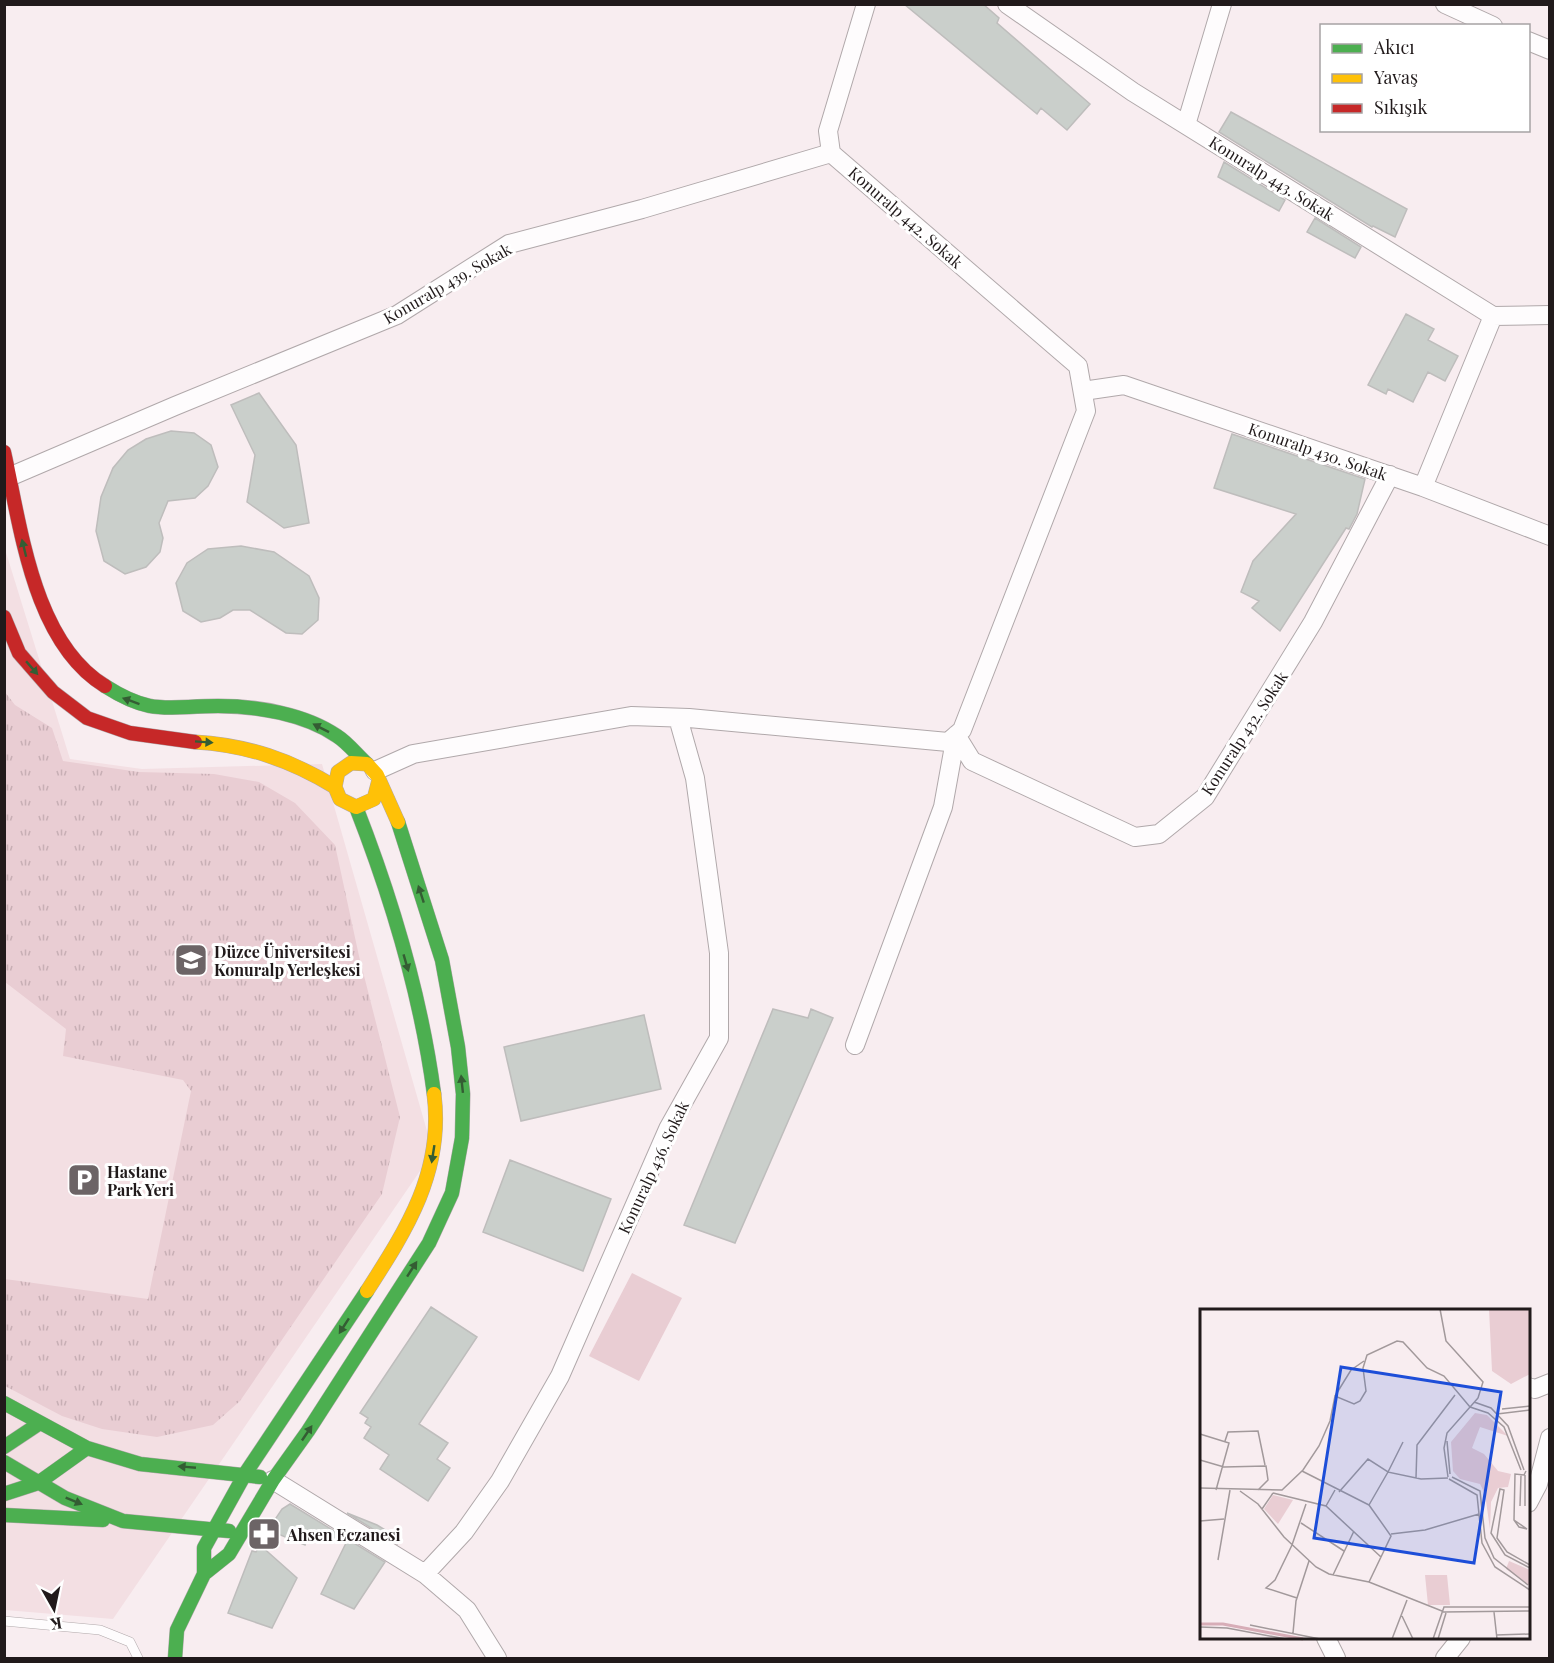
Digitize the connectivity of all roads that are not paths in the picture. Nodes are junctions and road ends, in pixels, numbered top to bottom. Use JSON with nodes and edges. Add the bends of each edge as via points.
{"nodes":[{"id":1,"x":866,"y":4,"type":"edge"},
{"id":2,"x":1007,"y":4,"type":"edge"},
{"id":3,"x":1222,"y":4,"type":"edge"},
{"id":4,"x":1446,"y":4,"type":"edge"},
{"id":5,"x":1489,"y":24,"type":"edge"},
{"id":6,"x":1530,"y":42,"type":"edge"},
{"id":7,"x":1550,"y":50,"type":"edge"},
{"id":8,"x":1186,"y":125,"type":"junction"},
{"id":9,"x":831,"y":153,"type":"junction"},
{"id":10,"x":1550,"y":315,"type":"edge"},
{"id":11,"x":1493,"y":316,"type":"junction"},
{"id":12,"x":1083,"y":391,"type":"junction"},
{"id":13,"x":4,"y":453,"type":"edge"},
{"id":14,"x":1389,"y":476,"type":"junction"},
{"id":15,"x":9,"y":477,"type":"junction"},
{"id":16,"x":1423,"y":487,"type":"junction"},
{"id":17,"x":1550,"y":536,"type":"edge"},
{"id":18,"x":4,"y":617,"type":"edge"},
{"id":19,"x":678,"y":718,"type":"junction"},
{"id":20,"x":956,"y":735,"type":"junction"},
{"id":21,"x":373,"y":772,"type":"junction"},
{"id":22,"x":335,"y":787,"type":"junction"},
{"id":23,"x":356,"y":807,"type":"junction"},
{"id":24,"x":855,"y":1045,"type":"dead end"},
{"id":25,"x":1550,"y":1383,"type":"edge"},
{"id":26,"x":1530,"y":1387,"type":"edge"},
{"id":27,"x":4,"y":1403,"type":"edge"},
{"id":28,"x":40,"y":1423,"type":"junction"},
{"id":29,"x":1550,"y":1438,"type":"edge"},
{"id":30,"x":4,"y":1448,"type":"edge"},
{"id":31,"x":87,"y":1448,"type":"junction"},
{"id":32,"x":4,"y":1462,"type":"edge"},
{"id":33,"x":245,"y":1474,"type":"junction"},
{"id":34,"x":273,"y":1480,"type":"junction"},
{"id":35,"x":38,"y":1483,"type":"junction"},
{"id":36,"x":4,"y":1494,"type":"edge"},
{"id":37,"x":1530,"y":1499,"type":"edge"},
{"id":38,"x":4,"y":1515,"type":"edge"},
{"id":39,"x":123,"y":1521,"type":"junction"},
{"id":40,"x":216,"y":1529,"type":"junction"},
{"id":41,"x":241,"y":1534,"type":"junction"},
{"id":42,"x":204,"y":1574,"type":"junction"},
{"id":43,"x":425,"y":1574,"type":"junction"},
{"id":44,"x":4,"y":1621,"type":"edge"},
{"id":45,"x":1326,"y":1639,"type":"edge"},
{"id":46,"x":1460,"y":1639,"type":"edge"},
{"id":47,"x":138,"y":1659,"type":"edge"},
{"id":48,"x":175,"y":1659,"type":"edge"},
{"id":49,"x":496,"y":1659,"type":"edge"},
{"id":50,"x":1336,"y":1659,"type":"edge"},
{"id":51,"x":1445,"y":1659,"type":"edge"}],
"edges":[{"from":1,"to":9,"type":"street","via":[[828,131]]},
{"from":2,"to":8,"type":"street","name":"Konuralp 443. Sokak"},
{"from":3,"to":8,"type":"street"},
{"from":4,"to":5,"type":"street"},
{"from":6,"to":7,"type":"street"},
{"from":8,"to":11,"type":"street","name":"Konuralp 443. Sokak"},
{"from":9,"to":12,"type":"street","name":"Konuralp 442. Sokak","via":[[1078,366]]},
{"from":9,"to":15,"type":"street","name":"Konuralp 439. Sokak","via":[[509,244],[397,315]]},
{"from":10,"to":11,"type":"street"},
{"from":11,"to":16,"type":"street"},
{"from":12,"to":14,"type":"street","name":"Konuralp 430. Sokak","via":[[1124,385]]},
{"from":12,"to":20,"type":"street","name":"Konuralp 442. Sokak","via":[[1086,411],[962,730]]},
{"from":13,"to":15,"type":"main road"},
{"from":14,"to":16,"type":"street","name":"Konuralp 430. Sokak"},
{"from":14,"to":20,"type":"street","name":"Konuralp 432. Sokak","via":[[1313,622],[1255,721],[1205,797],[1159,834],[1135,837],[972,761]]},
{"from":21,"to":15,"type":"main road","one_way":true,"via":[[337,736],[305,720],[253,708],[170,710],[130,702],[99,683],[69,655],[35,589]]},
{"from":16,"to":17,"type":"street","name":"Konuralp 430. Sokak"},
{"from":18,"to":22,"type":"main road","one_way":true,"via":[[19,652],[53,692],[87,718],[130,733],[221,743],[273,756],[303,767]]},
{"from":19,"to":20,"type":"street","via":[[948,742]]},
{"from":19,"to":21,"type":"street","via":[[631,716],[413,754]]},
{"from":19,"to":43,"type":"street","name":"Konuralp 436. Sokak","via":[[695,778],[719,953],[718,1038],[668,1129],[560,1376],[500,1481],[464,1532]]},
{"from":20,"to":24,"type":"street","name":"Konuralp 442. Sokak","via":[[943,807]]},
{"from":21,"to":22,"type":"main road","via":[[359,762],[344,767],[338,772]]},
{"from":21,"to":23,"type":"main road","via":[[379,790],[374,799]]},
{"from":34,"to":21,"type":"main road","one_way":true,"via":[[429,1243],[452,1193],[462,1138],[458,1047],[442,960],[396,816]]},
{"from":22,"to":23,"type":"main road","via":[[339,799]]},
{"from":23,"to":33,"type":"main road","one_way":true,"via":[[413,987],[438,1124],[430,1171],[406,1230]]},
{"from":25,"to":26,"type":"street","via":[[1535,1389]]},
{"from":27,"to":28,"type":"main road"},
{"from":28,"to":30,"type":"main road"},
{"from":28,"to":31,"type":"main road"},
{"from":29,"to":37,"type":"street"},
{"from":33,"to":31,"type":"main road","one_way":true,"via":[[140,1464]]},
{"from":31,"to":35,"type":"main road"},
{"from":32,"to":35,"type":"main road"},
{"from":33,"to":34,"type":"main road"},
{"from":33,"to":40,"type":"main road"},
{"from":34,"to":41,"type":"main road"},
{"from":34,"to":43,"type":"street"},
{"from":35,"to":36,"type":"main road"},
{"from":35,"to":39,"type":"main road","one_way":true},
{"from":38,"to":39,"type":"main road"},
{"from":39,"to":40,"type":"main road"},
{"from":40,"to":41,"type":"main road"},
{"from":40,"to":42,"type":"main road","via":[[204,1548]]},
{"from":41,"to":42,"type":"main road","via":[[229,1554]]},
{"from":42,"to":48,"type":"main road","via":[[177,1630]]},
{"from":43,"to":49,"type":"street","via":[[467,1610]]},
{"from":44,"to":47,"type":"lane","via":[[100,1630],[130,1642]]},
{"from":45,"to":50,"type":"street"},
{"from":46,"to":51,"type":"street"}]}
